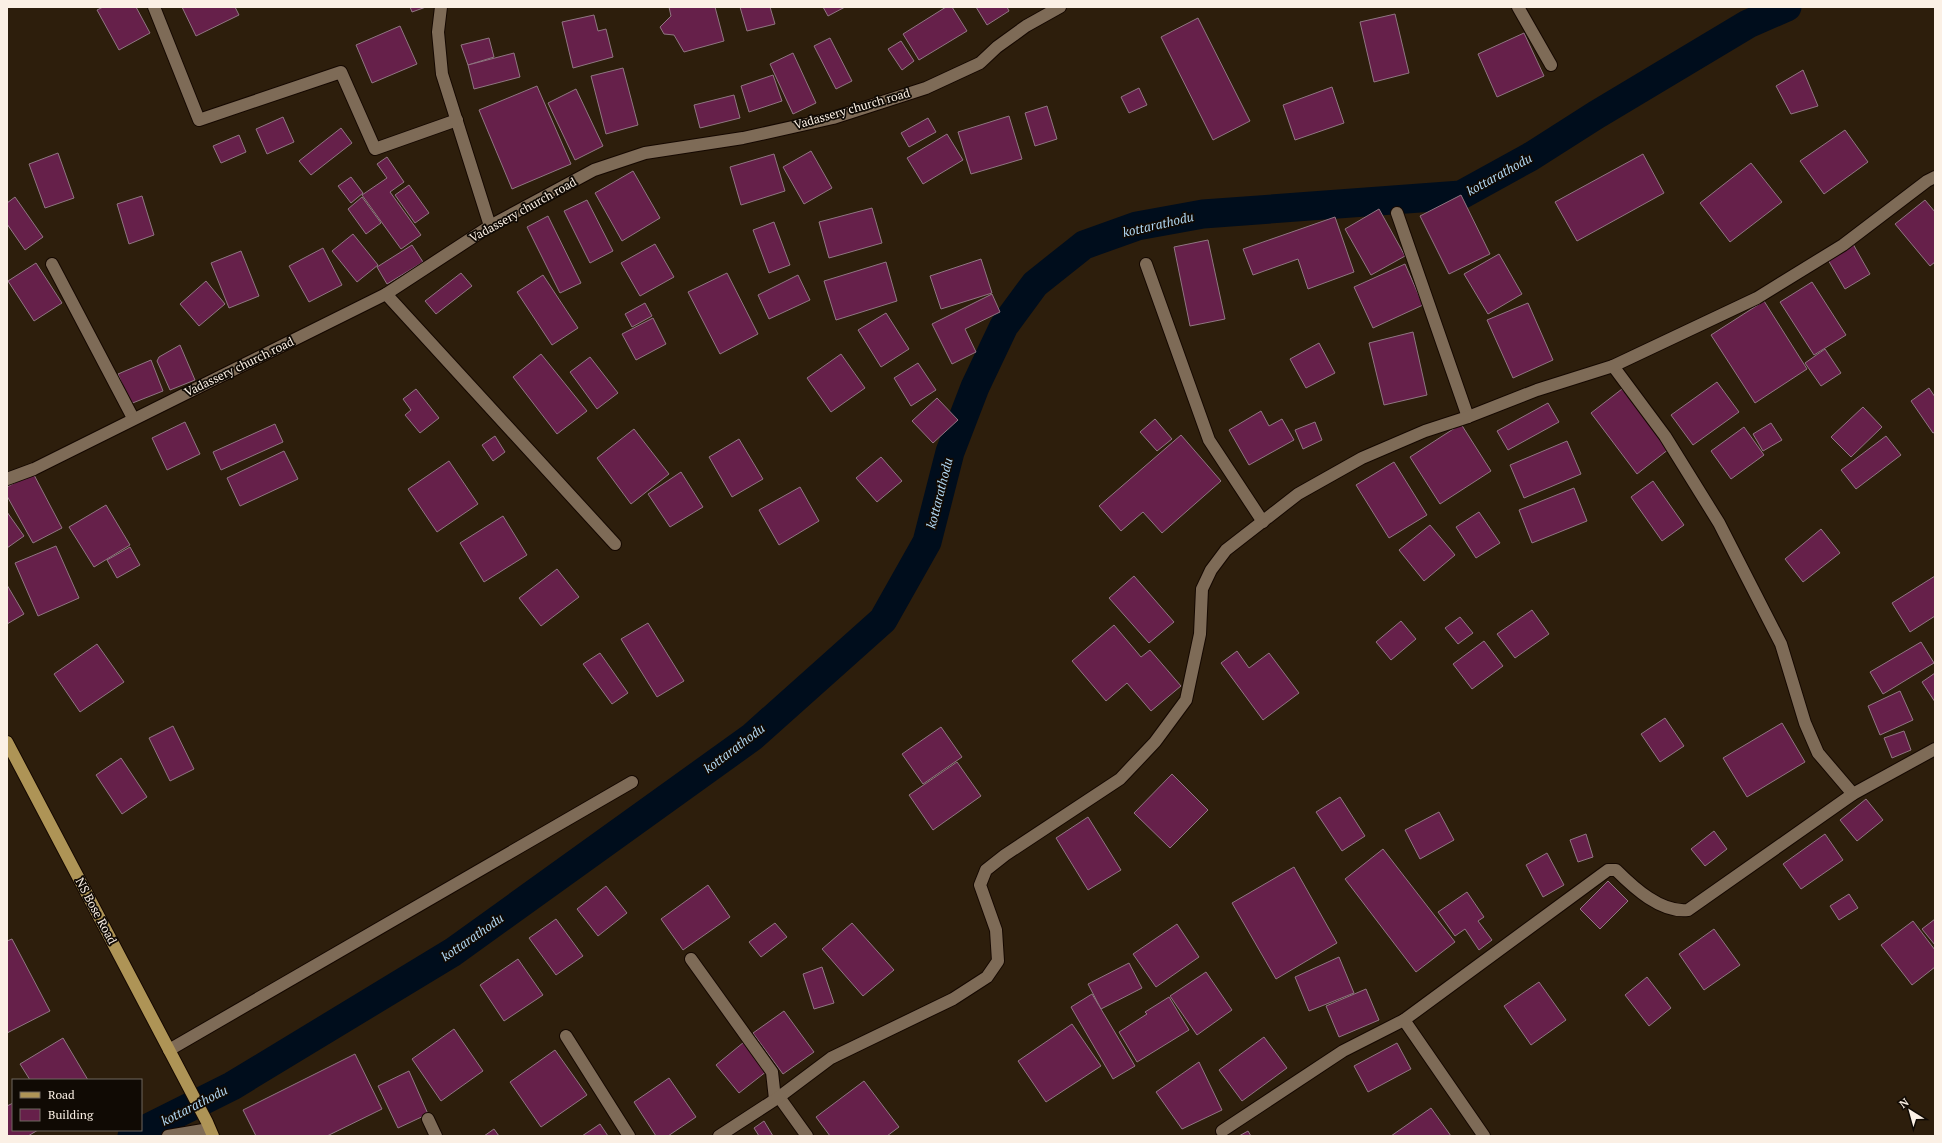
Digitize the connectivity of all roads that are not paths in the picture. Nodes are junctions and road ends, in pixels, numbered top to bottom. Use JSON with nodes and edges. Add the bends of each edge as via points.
{"nodes":[{"id":1,"x":154,"y":7,"type":"edge"},
{"id":2,"x":441,"y":7,"type":"edge"},
{"id":3,"x":1060,"y":7,"type":"edge"},
{"id":4,"x":1518,"y":7,"type":"edge"},
{"id":5,"x":1552,"y":65,"type":"dead end"},
{"id":6,"x":457,"y":120,"type":"junction"},
{"id":7,"x":1935,"y":177,"type":"edge"},
{"id":8,"x":1397,"y":213,"type":"dead end"},
{"id":9,"x":490,"y":226,"type":"junction"},
{"id":10,"x":52,"y":264,"type":"dead end"},
{"id":11,"x":1146,"y":264,"type":"dead end"},
{"id":12,"x":386,"y":294,"type":"junction"},
{"id":13,"x":1613,"y":366,"type":"junction"},
{"id":14,"x":1468,"y":417,"type":"junction"},
{"id":15,"x":133,"y":418,"type":"junction"},
{"id":16,"x":7,"y":479,"type":"edge"},
{"id":17,"x":1263,"y":522,"type":"junction"},
{"id":18,"x":615,"y":544,"type":"dead end"},
{"id":19,"x":7,"y":742,"type":"edge"},
{"id":20,"x":1935,"y":749,"type":"edge"},
{"id":21,"x":632,"y":782,"type":"dead end"},
{"id":22,"x":1853,"y":794,"type":"junction"},
{"id":23,"x":691,"y":959,"type":"dead end"},
{"id":24,"x":1404,"y":1020,"type":"junction"},
{"id":25,"x":566,"y":1036,"type":"dead end"},
{"id":26,"x":169,"y":1050,"type":"junction"},
{"id":27,"x":777,"y":1098,"type":"junction"},
{"id":28,"x":428,"y":1119,"type":"dead end"},
{"id":29,"x":210,"y":1129,"type":"edge"},
{"id":30,"x":1222,"y":1131,"type":"dead end"},
{"id":31,"x":168,"y":1136,"type":"edge"},
{"id":32,"x":436,"y":1136,"type":"edge"},
{"id":33,"x":629,"y":1136,"type":"edge"},
{"id":34,"x":719,"y":1136,"type":"edge"},
{"id":35,"x":808,"y":1136,"type":"edge"},
{"id":36,"x":1484,"y":1136,"type":"edge"}],
"edges":[{"from":1,"to":6,"type":"street","via":[[199,120],[341,72],[375,149]]},
{"from":2,"to":6,"type":"street","via":[[438,32],[442,74]]},
{"from":3,"to":9,"type":"street","name":"Vadassery church road","via":[[1026,26],[980,63],[926,88],[832,118],[743,138],[645,153],[594,170]]},
{"from":4,"to":5,"type":"street"},
{"from":6,"to":9,"type":"street"},
{"from":7,"to":13,"type":"street","via":[[1843,244],[1757,298]]},
{"from":8,"to":14,"type":"street"},
{"from":9,"to":12,"type":"street","name":"Vadassery church road"},
{"from":10,"to":15,"type":"street"},
{"from":11,"to":17,"type":"street","via":[[1209,440]]},
{"from":12,"to":15,"type":"street","name":"Vadassery church road"},
{"from":12,"to":18,"type":"street"},
{"from":13,"to":14,"type":"street","via":[[1536,390]]},
{"from":13,"to":22,"type":"street","via":[[1665,436],[1719,523],[1781,644],[1805,723],[1818,753]]},
{"from":14,"to":17,"type":"street","via":[[1425,430],[1362,458],[1298,494]]},
{"from":15,"to":16,"type":"street","name":"Vadassery church road","via":[[34,469]]},
{"from":17,"to":27,"type":"street","via":[[1226,550],[1211,570],[1202,589],[1200,634],[1186,700],[1155,742],[1120,779],[986,870],[980,885],[996,930],[998,961],[986,978],[953,999],[830,1058]]},
{"from":19,"to":26,"type":"main road","name":"NS Bose Road"},
{"from":20,"to":22,"type":"street"},
{"from":21,"to":26,"type":"street"},
{"from":22,"to":24,"type":"street","via":[[1688,910],[1678,911],[1660,904],[1628,882],[1616,870],[1608,870]]},
{"from":23,"to":27,"type":"street","via":[[772,1072]]},
{"from":24,"to":30,"type":"street","via":[[1343,1051]]},
{"from":24,"to":36,"type":"street"},
{"from":25,"to":33,"type":"street"},
{"from":26,"to":29,"type":"main road","name":"NS Bose Road"},
{"from":27,"to":34,"type":"street"},
{"from":27,"to":35,"type":"street"},
{"from":28,"to":32,"type":"street"},
{"from":29,"to":31,"type":"street"}]}
